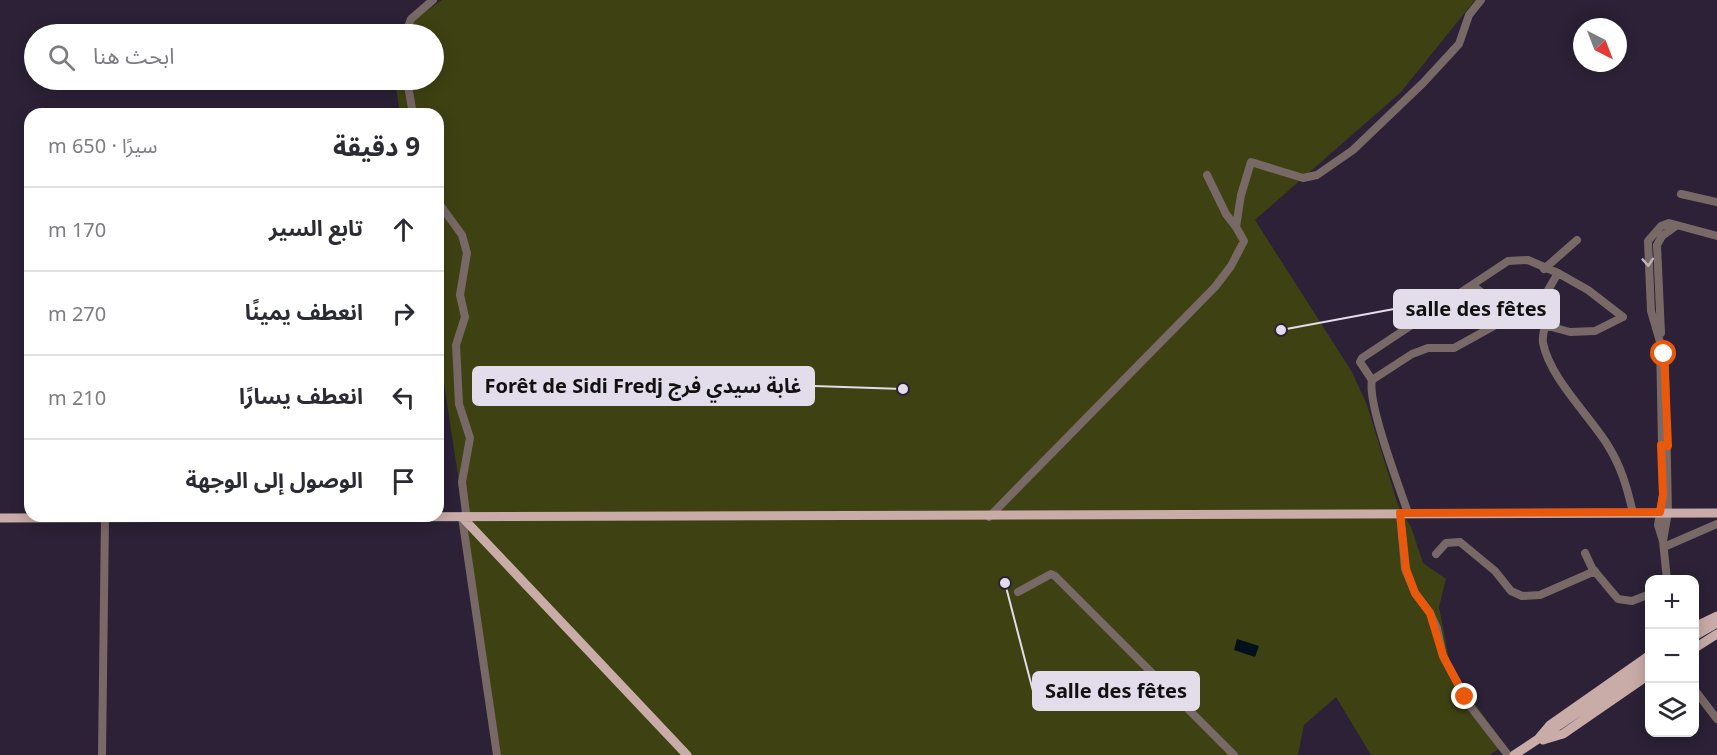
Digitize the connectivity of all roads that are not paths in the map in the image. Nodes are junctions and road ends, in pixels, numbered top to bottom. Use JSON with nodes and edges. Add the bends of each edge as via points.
{"nodes":[{"id":1,"x":433,"y":0,"type":"edge"},
{"id":2,"x":1481,"y":0,"type":"edge"},
{"id":3,"x":409,"y":24,"type":"edge"},
{"id":4,"x":409,"y":90,"type":"edge"},
{"id":5,"x":412,"y":108,"type":"edge"},
{"id":6,"x":1207,"y":175,"type":"dead end"},
{"id":7,"x":1681,"y":194,"type":"dead end"},
{"id":8,"x":1717,"y":202,"type":"edge"},
{"id":9,"x":444,"y":210,"type":"edge"},
{"id":10,"x":1236,"y":227,"type":"junction"},
{"id":11,"x":1717,"y":236,"type":"edge"},
{"id":12,"x":1577,"y":240,"type":"dead end"},
{"id":13,"x":1544,"y":269,"type":"junction"},
{"id":14,"x":1558,"y":273,"type":"junction"},
{"id":15,"x":1472,"y":285,"type":"junction"},
{"id":16,"x":1512,"y":315,"type":"junction"},
{"id":17,"x":1530,"y":321,"type":"junction"},
{"id":18,"x":1545,"y":325,"type":"junction"},
{"id":19,"x":1372,"y":380,"type":"junction"},
{"id":20,"x":1664,"y":512,"type":"junction"},
{"id":21,"x":1404,"y":513,"type":"junction"},
{"id":22,"x":1633,"y":513,"type":"junction"},
{"id":23,"x":1717,"y":513,"type":"edge"},
{"id":24,"x":444,"y":515,"type":"edge"},
{"id":25,"x":464,"y":515,"type":"junction"},
{"id":26,"x":989,"y":517,"type":"junction"},
{"id":27,"x":0,"y":518,"type":"edge"},
{"id":28,"x":24,"y":518,"type":"edge"},
{"id":29,"x":105,"y":522,"type":"edge"},
{"id":30,"x":1717,"y":524,"type":"edge"},
{"id":31,"x":1664,"y":544,"type":"junction"},
{"id":32,"x":1585,"y":553,"type":"dead end"},
{"id":33,"x":1436,"y":554,"type":"dead end"},
{"id":34,"x":1594,"y":571,"type":"junction"},
{"id":35,"x":1667,"y":575,"type":"edge"},
{"id":36,"x":1018,"y":592,"type":"dead end"},
{"id":37,"x":1645,"y":596,"type":"edge"},
{"id":38,"x":1717,"y":616,"type":"edge"},
{"id":39,"x":1717,"y":623,"type":"edge"},
{"id":40,"x":1717,"y":634,"type":"edge"},
{"id":41,"x":1699,"y":636,"type":"edge"},
{"id":42,"x":1699,"y":637,"type":"edge"},
{"id":43,"x":1699,"y":639,"type":"edge"},
{"id":44,"x":1645,"y":658,"type":"edge"},
{"id":45,"x":1645,"y":667,"type":"edge"},
{"id":46,"x":1645,"y":677,"type":"edge"},
{"id":47,"x":1699,"y":694,"type":"edge"},
{"id":48,"x":1717,"y":719,"type":"edge"},
{"id":49,"x":1538,"y":741,"type":"junction"},
{"id":50,"x":102,"y":755,"type":"edge"},
{"id":51,"x":497,"y":755,"type":"edge"},
{"id":52,"x":687,"y":755,"type":"edge"},
{"id":53,"x":1234,"y":755,"type":"edge"},
{"id":54,"x":1508,"y":755,"type":"edge"},
{"id":55,"x":1514,"y":755,"type":"edge"}],
"edges":[{"from":1,"to":3,"type":"street"},
{"from":2,"to":10,"type":"street","via":[[1469,15],[1459,44],[1353,150],[1317,175],[1303,178],[1251,162]]},
{"from":4,"to":5,"type":"street"},
{"from":6,"to":10,"type":"street"},
{"from":7,"to":8,"type":"street"},
{"from":9,"to":25,"type":"street","via":[[462,235],[467,253],[459,297],[465,317],[456,342],[459,404],[470,438],[462,479]]},
{"from":10,"to":26,"type":"street","via":[[1244,241],[1215,287]]},
{"from":11,"to":20,"type":"street","via":[[1676,226],[1660,238],[1657,248]]},
{"from":12,"to":13,"type":"street"},
{"from":13,"to":14,"type":"street"},
{"from":13,"to":15,"type":"street","via":[[1528,260],[1508,261]]},
{"from":14,"to":17,"type":"street"},
{"from":14,"to":18,"type":"street","via":[[1623,317],[1595,331],[1570,332]]},
{"from":15,"to":16,"type":"street"},
{"from":15,"to":19,"type":"street","via":[[1362,358],[1359,362]]},
{"from":16,"to":17,"type":"street"},
{"from":16,"to":19,"type":"street","via":[[1454,348],[1428,348],[1412,354]]},
{"from":17,"to":18,"type":"street"},
{"from":18,"to":22,"type":"street","via":[[1542,342],[1557,374],[1607,444],[1626,480]]},
{"from":19,"to":21,"type":"street","via":[[1370,388]]},
{"from":20,"to":22,"type":"main road"},
{"from":20,"to":23,"type":"main road"},
{"from":20,"to":31,"type":"street"},
{"from":21,"to":22,"type":"main road"},
{"from":21,"to":26,"type":"main road"},
{"from":21,"to":54,"type":"street","via":[[1406,569],[1415,593],[1430,613],[1443,656],[1470,706]]},
{"from":24,"to":25,"type":"main road"},
{"from":25,"to":26,"type":"main road"},
{"from":25,"to":51,"type":"street"},
{"from":25,"to":52,"type":"main road"},
{"from":27,"to":28,"type":"main road"},
{"from":29,"to":50,"type":"street"},
{"from":30,"to":31,"type":"street"},
{"from":31,"to":35,"type":"street"},
{"from":32,"to":34,"type":"street"},
{"from":33,"to":34,"type":"street","via":[[1446,543],[1461,542],[1495,571],[1511,591],[1526,597],[1540,595]]},
{"from":34,"to":37,"type":"street","via":[[1621,600]]},
{"from":36,"to":53,"type":"street","via":[[1050,574],[1055,576]]},
{"from":38,"to":41,"type":"main road"},
{"from":39,"to":42,"type":"main road"},
{"from":40,"to":43,"type":"main road"},
{"from":44,"to":49,"type":"main road","via":[[1550,725]]},
{"from":45,"to":49,"type":"main road"},
{"from":46,"to":49,"type":"main road","via":[[1563,734]]},
{"from":47,"to":48,"type":"street"},
{"from":49,"to":55,"type":"main road"}]}
